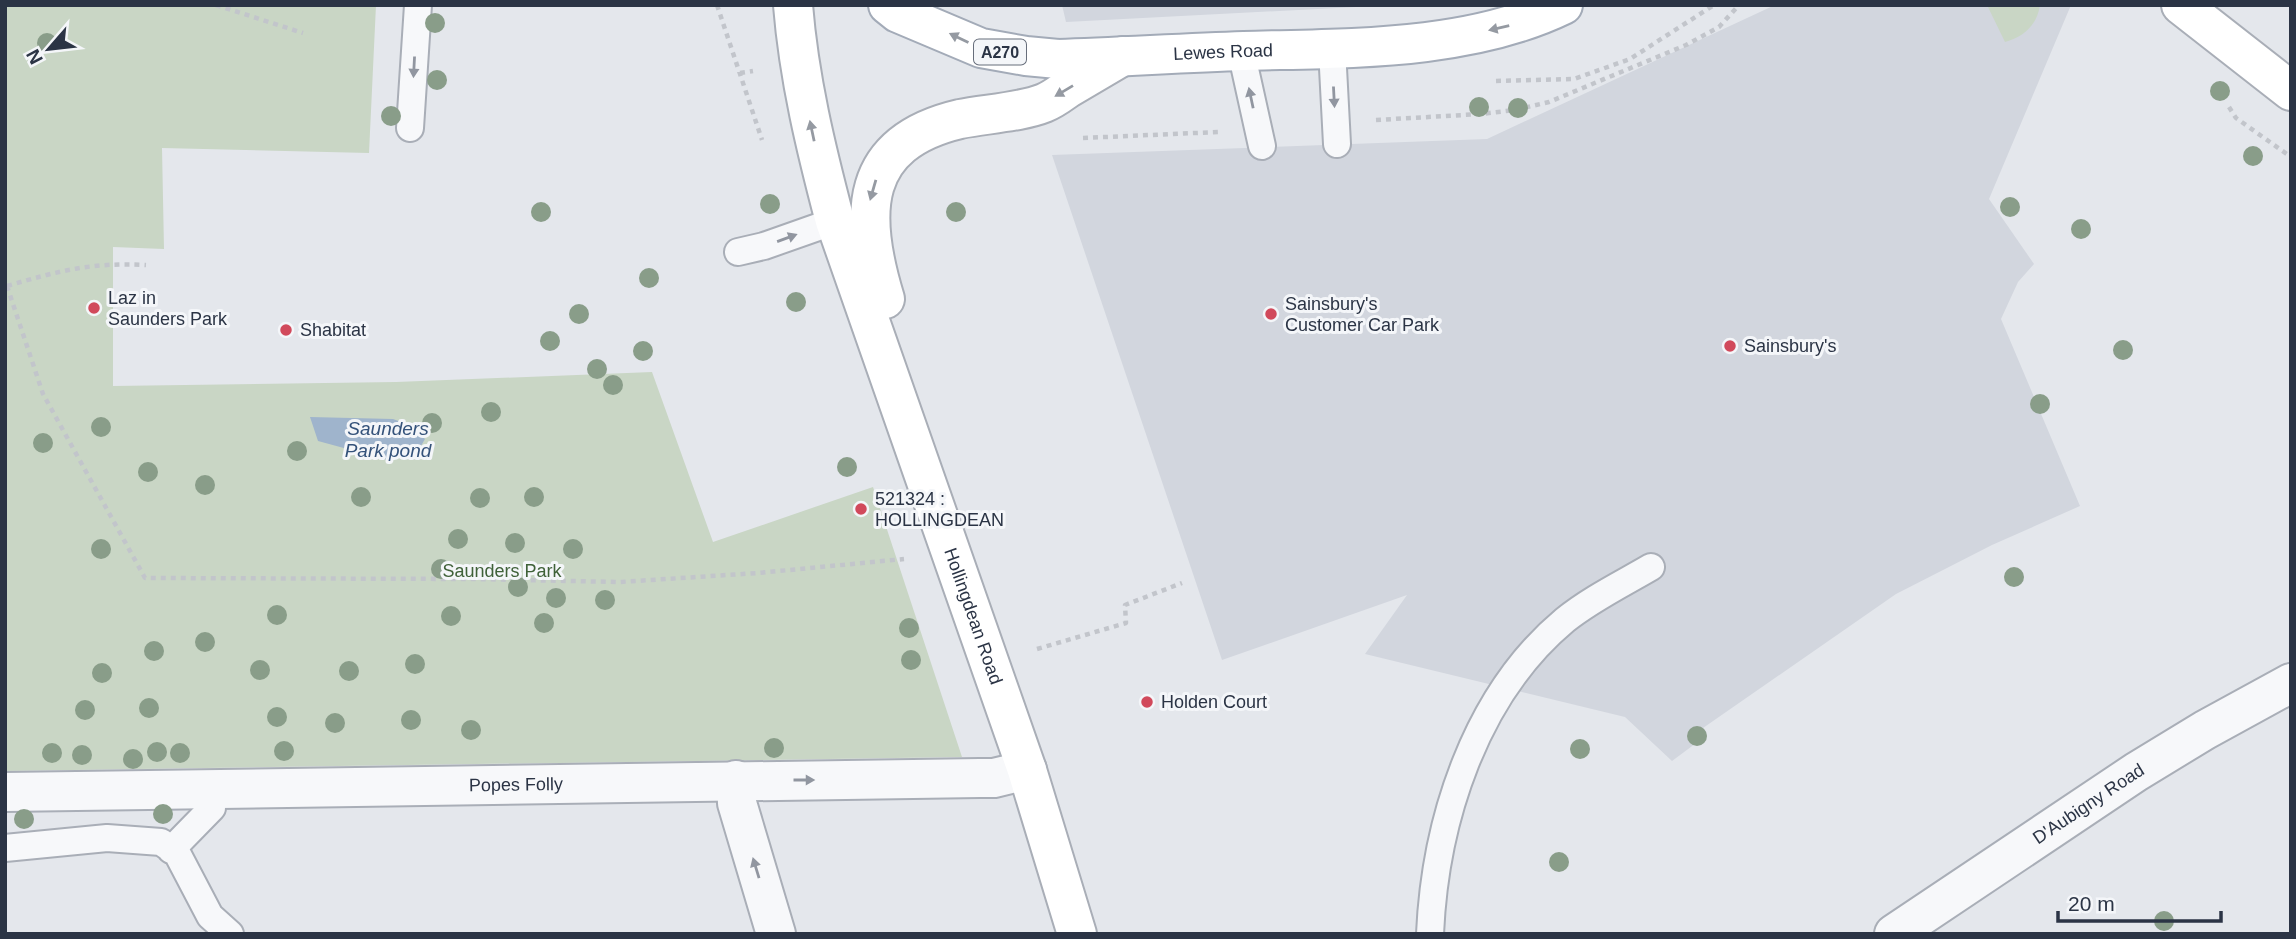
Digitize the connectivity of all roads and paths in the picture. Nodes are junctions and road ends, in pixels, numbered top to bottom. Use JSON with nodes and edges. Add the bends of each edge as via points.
{"nodes":[{"id":1,"x":216,"y":5,"type":"edge"},
{"id":2,"x":418,"y":5,"type":"edge"},
{"id":3,"x":793,"y":5,"type":"edge"},
{"id":4,"x":888,"y":5,"type":"edge"},
{"id":5,"x":1563,"y":5,"type":"edge"},
{"id":6,"x":2180,"y":5,"type":"edge"},
{"id":7,"x":303,"y":33,"type":"dead end"},
{"id":8,"x":1332,"y":49,"type":"junction"},
{"id":9,"x":1241,"y":51,"type":"junction"},
{"id":10,"x":1123,"y":56,"type":"junction"},
{"id":11,"x":2291,"y":91,"type":"edge"},
{"id":12,"x":410,"y":128,"type":"dead end"},
{"id":13,"x":1337,"y":145,"type":"dead end"},
{"id":14,"x":1262,"y":146,"type":"dead end"},
{"id":15,"x":835,"y":220,"type":"junction"},
{"id":16,"x":738,"y":252,"type":"dead end"},
{"id":17,"x":146,"y":265,"type":"dead end"},
{"id":18,"x":6,"y":286,"type":"edge"},
{"id":19,"x":891,"y":384,"type":"junction"},
{"id":20,"x":948,"y":546,"type":"junction"},
{"id":21,"x":1651,"y":567,"type":"dead end"},
{"id":22,"x":1182,"y":583,"type":"dead end"},
{"id":23,"x":989,"y":664,"type":"junction"},
{"id":24,"x":2291,"y":683,"type":"edge"},
{"id":25,"x":1027,"y":769,"type":"junction"},
{"id":26,"x":736,"y":780,"type":"junction"},
{"id":27,"x":211,"y":789,"type":"junction"},
{"id":28,"x":5,"y":792,"type":"edge"},
{"id":29,"x":5,"y":848,"type":"edge"},
{"id":30,"x":171,"y":850,"type":"junction"},
{"id":31,"x":230,"y":934,"type":"edge"},
{"id":32,"x":776,"y":934,"type":"edge"},
{"id":33,"x":1077,"y":934,"type":"edge"},
{"id":34,"x":1430,"y":934,"type":"edge"},
{"id":35,"x":1894,"y":934,"type":"edge"}],
"edges":[{"from":1,"to":7,"type":"path"},
{"from":2,"to":12,"type":"lane","one_way":true},
{"from":15,"to":3,"type":"street","name":"Hollingdean Road","one_way":true,"via":[[811,132]]},
{"from":10,"to":4,"type":"street","name":"Lewes Road","number":"A270","one_way":true,"via":[[1058,59],[998,52]]},
{"from":5,"to":8,"type":"street","name":"Lewes Road","number":"A270","one_way":true,"via":[[1533,20],[1452,38]]},
{"from":6,"to":11,"type":"street"},
{"from":8,"to":9,"type":"street","name":"Lewes Road","number":"A270"},
{"from":8,"to":13,"type":"lane","one_way":true},
{"from":9,"to":10,"type":"street","name":"Lewes Road","number":"A270"},
{"from":14,"to":9,"type":"lane","one_way":true},
{"from":10,"to":19,"type":"street","one_way":true,"via":[[1044,103],[922,131],[894,153],[875,181],[869,204],[874,256],[898,338]]},
{"from":16,"to":15,"type":"lane","one_way":true},
{"from":15,"to":19,"type":"street","name":"Hollingdean Road"},
{"from":17,"to":18,"type":"path","via":[[112,263],[55,271]]},
{"from":18,"to":20,"type":"path","via":[[43,394],[145,578],[620,582],[898,561]]},
{"from":19,"to":20,"type":"street","name":"Hollingdean Road"},
{"from":20,"to":23,"type":"street","name":"Hollingdean Road"},
{"from":21,"to":34,"type":"lane","via":[[1564,621],[1530,654],[1502,695],[1454,796],[1439,853]]},
{"from":22,"to":23,"type":"path","via":[[1125,605],[1126,623]]},
{"from":23,"to":25,"type":"street","name":"Hollingdean Road"},
{"from":24,"to":35,"type":"street","name":"D'Aubigny Road","via":[[2136,772]]},
{"from":26,"to":25,"type":"street","name":"Popes Folly","one_way":true,"via":[[994,778]]},
{"from":25,"to":33,"type":"street","name":"Hollingdean Road"},
{"from":26,"to":27,"type":"street","name":"Popes Folly"},
{"from":32,"to":26,"type":"street","one_way":true,"via":[[737,803]]},
{"from":27,"to":28,"type":"street","name":"Popes Folly"},
{"from":27,"to":30,"type":"lane","via":[[212,808]]},
{"from":29,"to":30,"type":"lane","via":[[107,838],[161,842]]},
{"from":30,"to":31,"type":"lane","via":[[185,866],[210,916]]}]}
